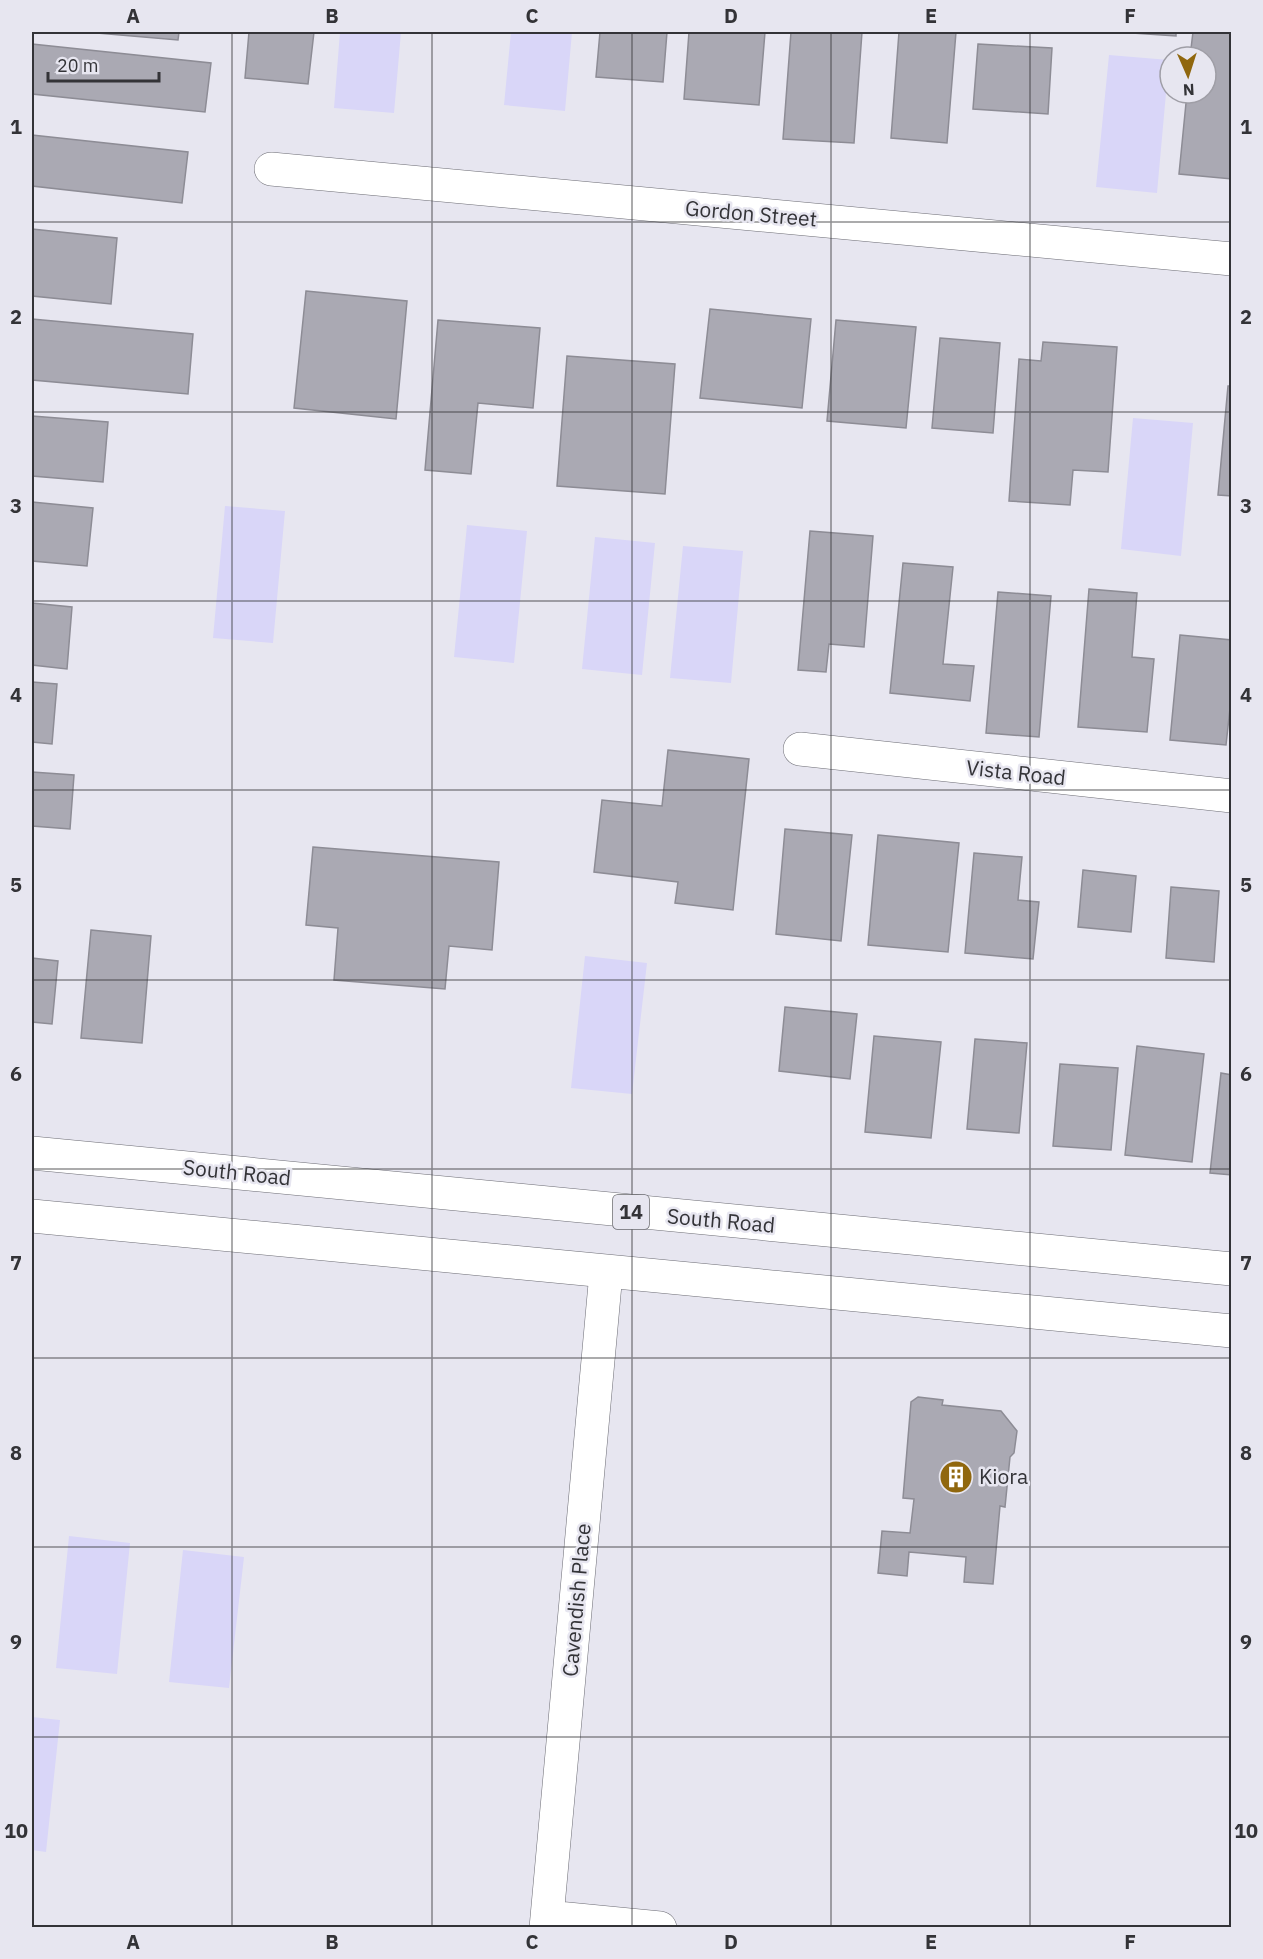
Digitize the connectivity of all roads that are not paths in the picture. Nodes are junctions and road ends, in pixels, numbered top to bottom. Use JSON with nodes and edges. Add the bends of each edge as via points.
{"nodes":[{"id":1,"x":271,"y":170,"type":"dead end"},
{"id":2,"x":1232,"y":259,"type":"edge"},
{"id":3,"x":800,"y":749,"type":"dead end"},
{"id":4,"x":1232,"y":796,"type":"edge"},
{"id":5,"x":32,"y":1153,"type":"edge"},
{"id":6,"x":32,"y":1216,"type":"edge"},
{"id":7,"x":1232,"y":1269,"type":"edge"},
{"id":8,"x":606,"y":1273,"type":"junction"},
{"id":9,"x":1232,"y":1331,"type":"edge"},
{"id":10,"x":546,"y":1922,"type":"edge"},
{"id":11,"x":660,"y":1928,"type":"edge"}],
"edges":[{"from":1,"to":2,"type":"main road","name":"Gordon Street"},
{"from":3,"to":4,"type":"main road","name":"Vista Road"},
{"from":5,"to":7,"type":"main road","name":"South Road","number":"14"},
{"from":6,"to":8,"type":"main road"},
{"from":8,"to":9,"type":"main road"},
{"from":8,"to":10,"type":"main road","name":"Cavendish Place"},
{"from":10,"to":11,"type":"main road"}]}
